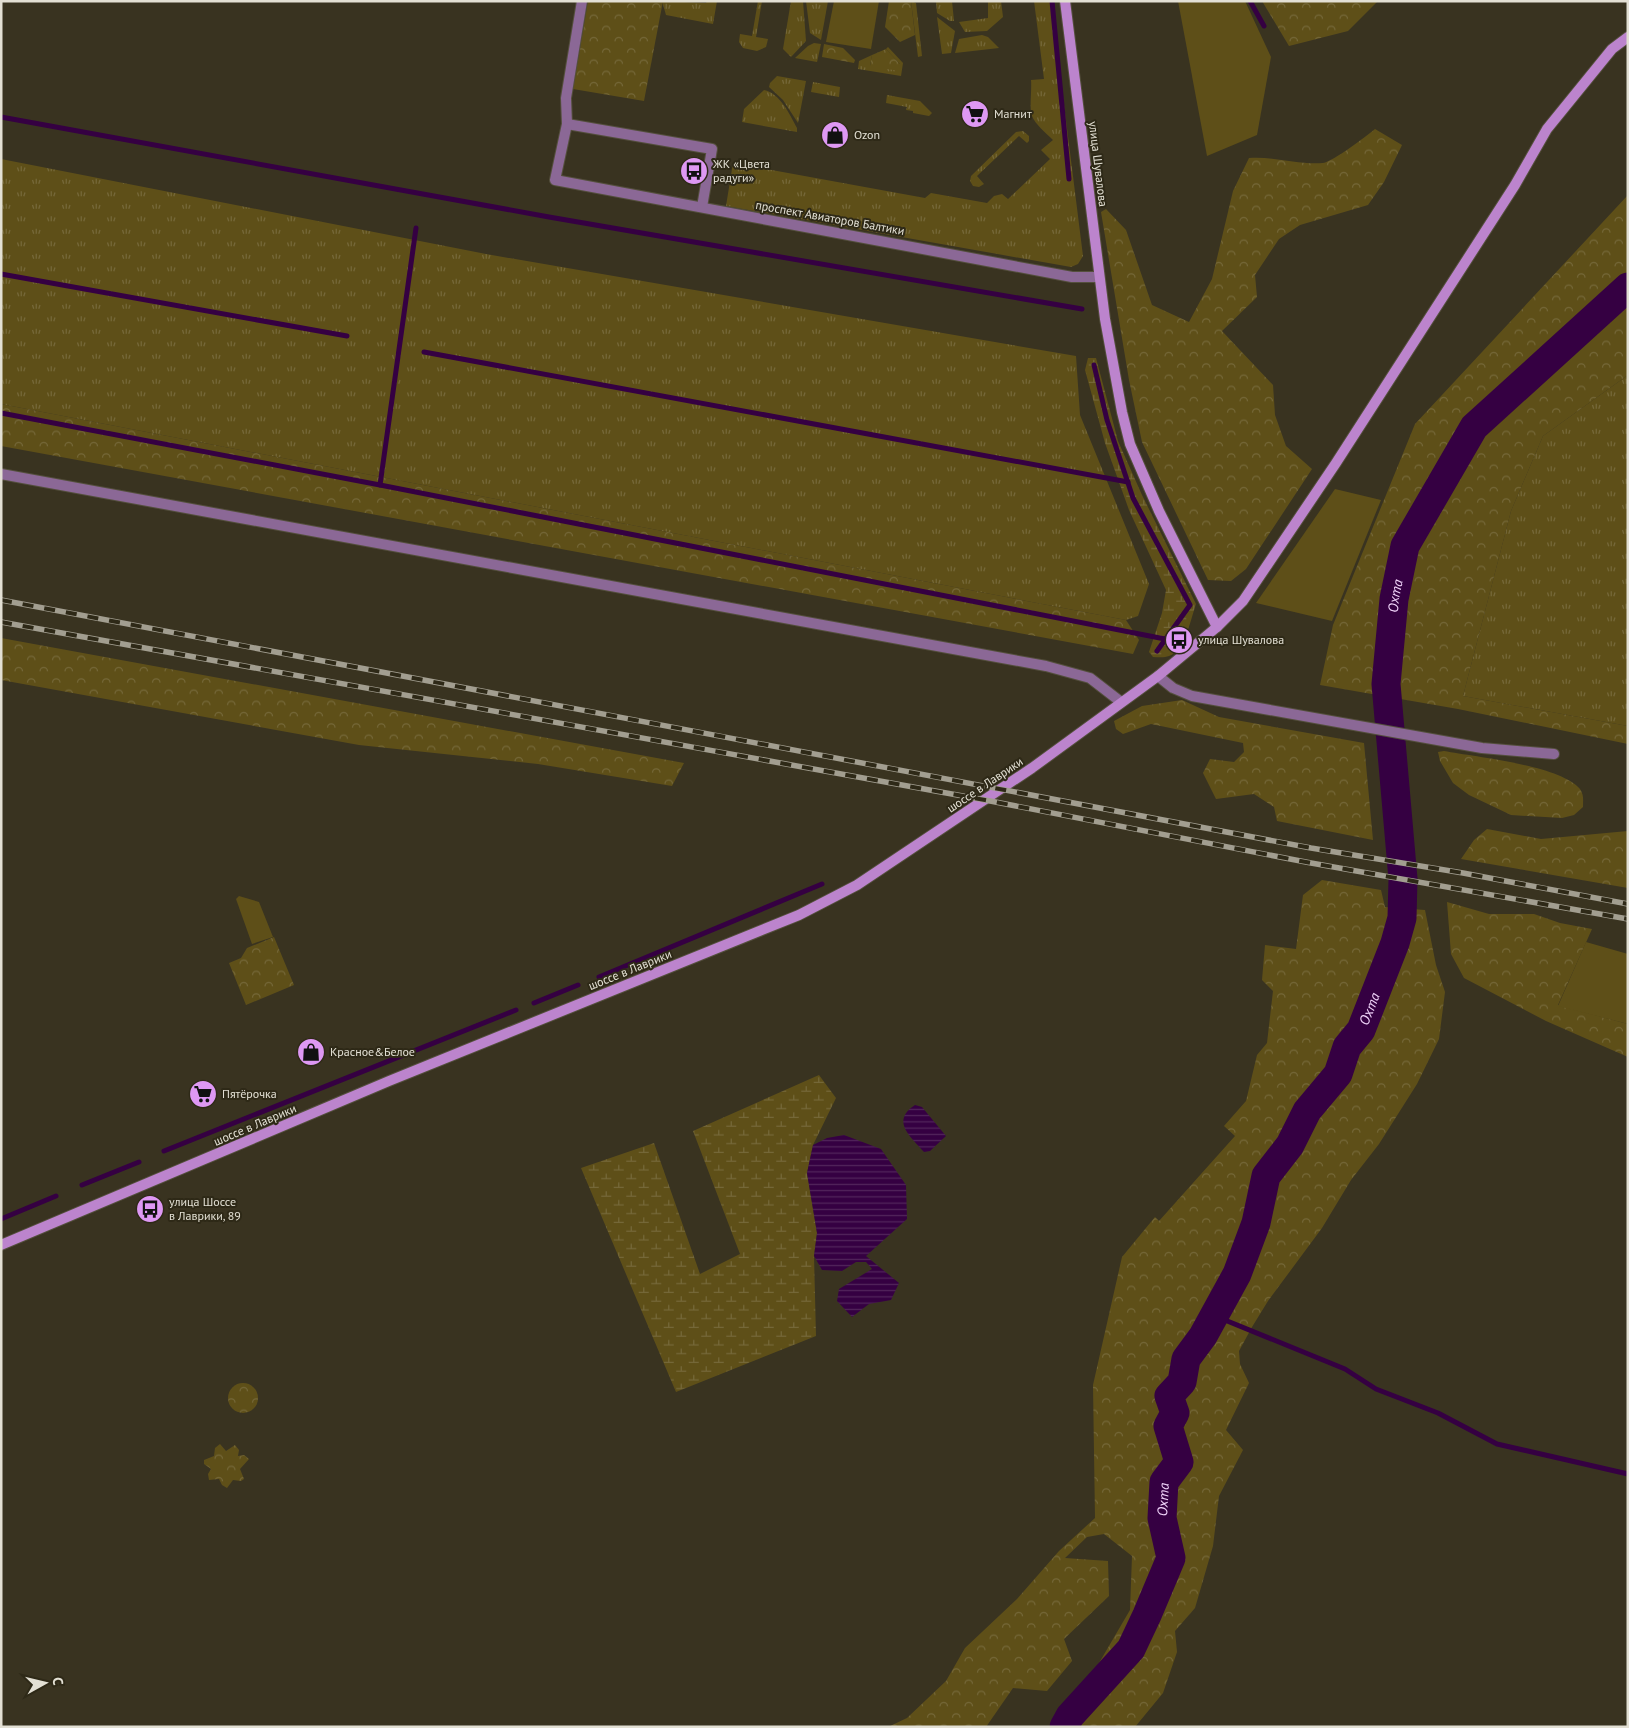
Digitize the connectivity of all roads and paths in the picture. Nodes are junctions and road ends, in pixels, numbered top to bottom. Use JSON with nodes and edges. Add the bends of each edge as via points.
{"nodes":[{"id":1,"x":582,"y":1,"type":"edge"},
{"id":2,"x":1064,"y":1,"type":"edge"},
{"id":3,"x":1628,"y":37,"type":"edge"},
{"id":4,"x":567,"y":124,"type":"junction"},
{"id":5,"x":702,"y":207,"type":"junction"},
{"id":6,"x":1099,"y":277,"type":"junction"},
{"id":7,"x":1,"y":474,"type":"edge"},
{"id":8,"x":1216,"y":628,"type":"junction"},
{"id":9,"x":1158,"y":676,"type":"junction"},
{"id":10,"x":1121,"y":702,"type":"junction"},
{"id":11,"x":1554,"y":754,"type":"dead end"},
{"id":12,"x":1,"y":1245,"type":"edge"}],
"edges":[{"from":1,"to":4,"type":"street","via":[[566,98]]},
{"from":2,"to":6,"type":"street","name":"улица Шувалова"},
{"from":3,"to":8,"type":"street","name":"шоссе в Лаврики","via":[[1612,50],[1547,130],[1336,463],[1243,601]]},
{"from":4,"to":5,"type":"street","via":[[712,149]]},
{"from":4,"to":5,"type":"street","name":"проспект Авиаторов Балтики","via":[[555,180]]},
{"from":5,"to":6,"type":"street","name":"проспект Авиаторов Балтики","via":[[1072,277]]},
{"from":6,"to":8,"type":"street","name":"улица Шувалова","via":[[1106,329],[1130,444],[1158,511]]},
{"from":7,"to":10,"type":"street","via":[[1046,666],[1090,678]]},
{"from":8,"to":9,"type":"street","name":"шоссе в Лаврики"},
{"from":9,"to":10,"type":"street","name":"шоссе в Лаврики"},
{"from":9,"to":11,"type":"street","via":[[1173,688],[1192,696],[1482,748]]},
{"from":10,"to":12,"type":"street","name":"шоссе в Лаврики","via":[[941,830],[858,884],[799,915],[389,1081]]}]}
